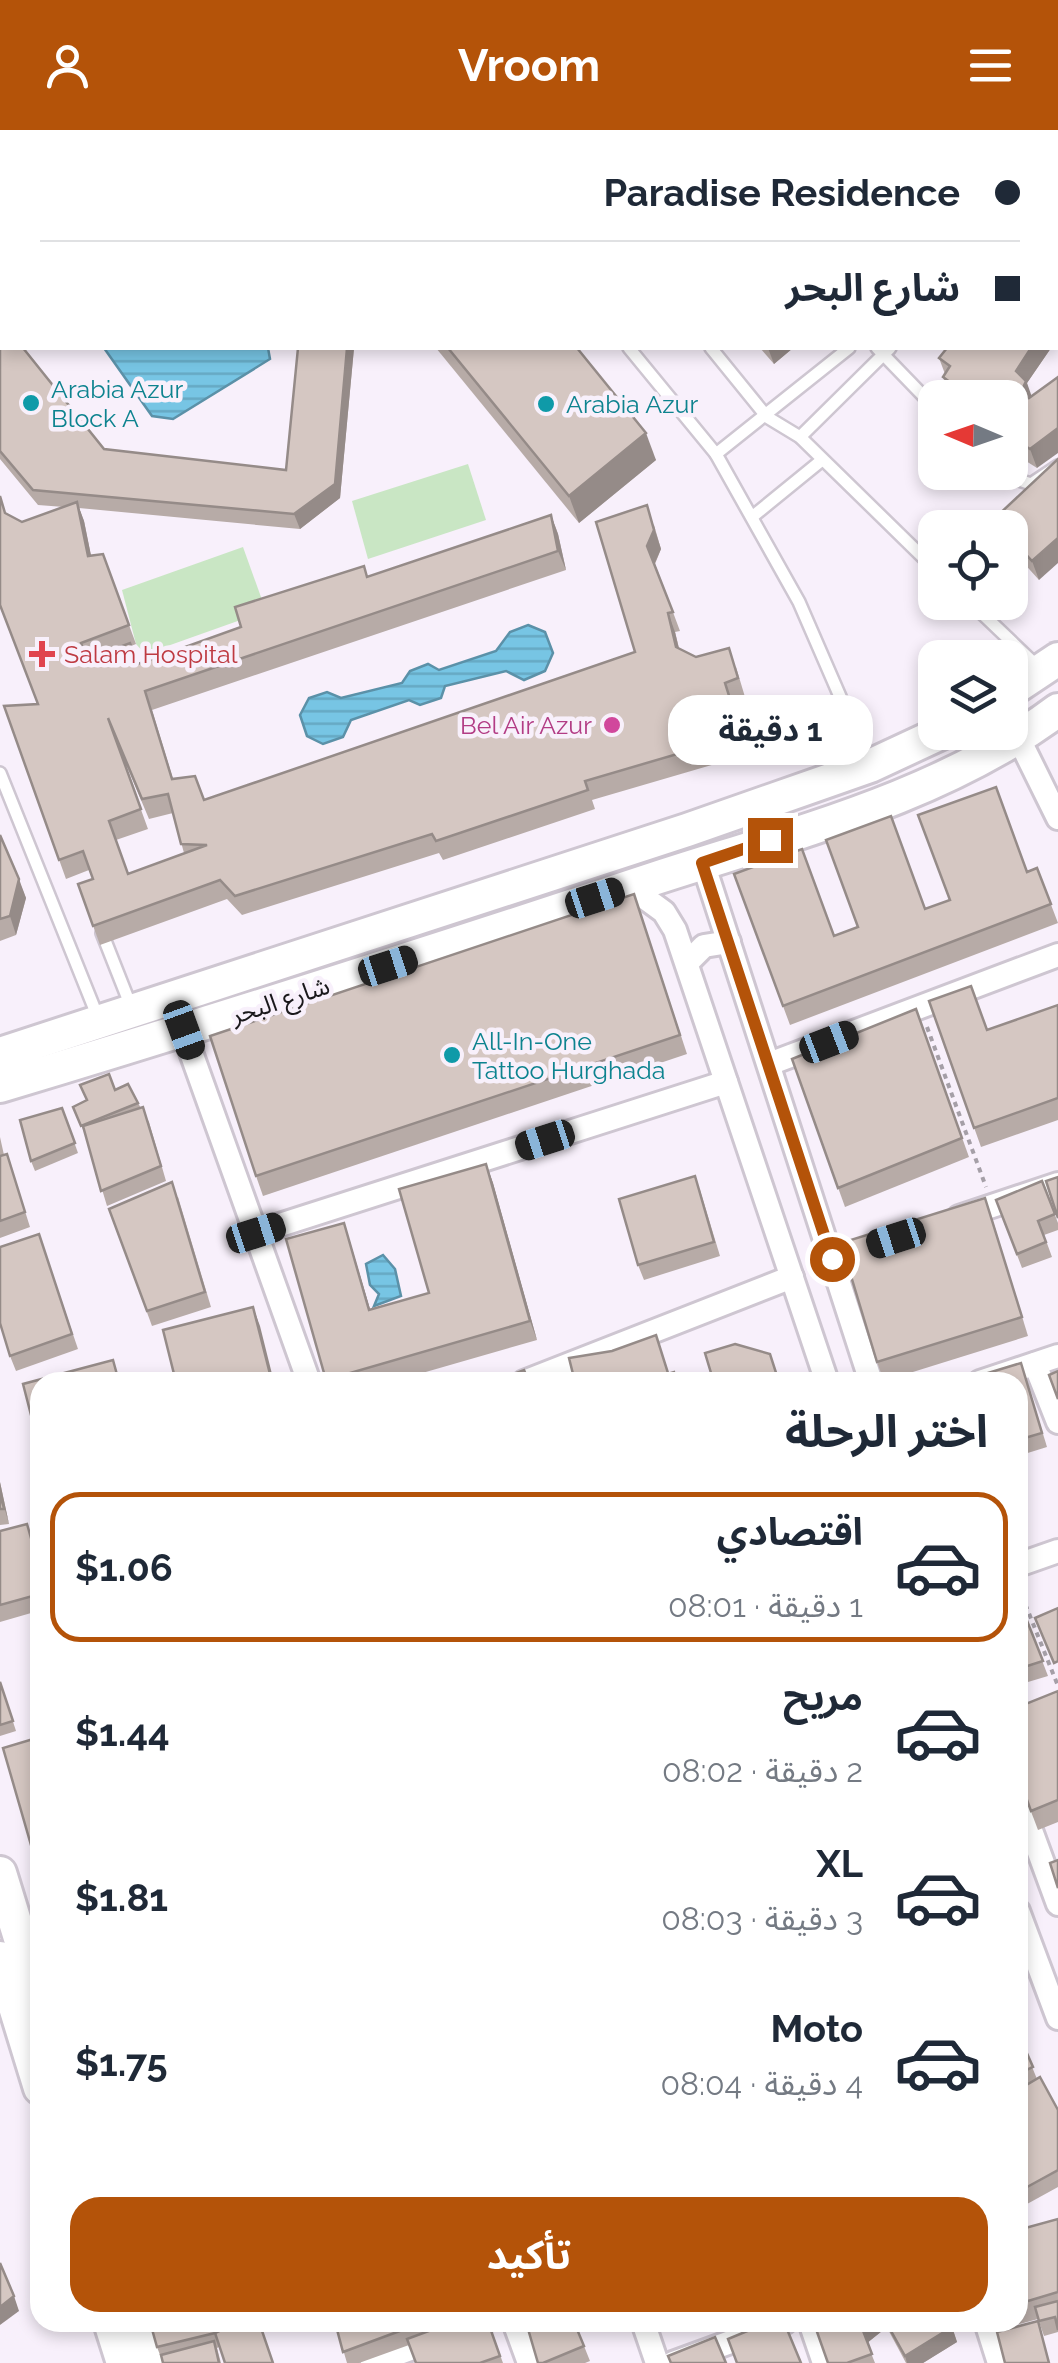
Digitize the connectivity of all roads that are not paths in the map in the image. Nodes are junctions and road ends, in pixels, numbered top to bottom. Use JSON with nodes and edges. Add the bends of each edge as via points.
{"nodes":[{"id":1,"x":631,"y":350,"type":"edge"},
{"id":2,"x":713,"y":350,"type":"edge"},
{"id":3,"x":848,"y":350,"type":"edge"},
{"id":4,"x":884,"y":350,"type":"edge"},
{"id":5,"x":918,"y":389,"type":"edge"},
{"id":6,"x":767,"y":417,"type":"junction"},
{"id":7,"x":800,"y":437,"type":"junction"},
{"id":8,"x":716,"y":454,"type":"junction"},
{"id":9,"x":822,"y":460,"type":"junction"},
{"id":10,"x":1058,"y":466,"type":"edge"},
{"id":11,"x":1028,"y":483,"type":"edge"},
{"id":12,"x":752,"y":517,"type":"junction"},
{"id":13,"x":918,"y":553,"type":"edge"},
{"id":14,"x":993,"y":620,"type":"edge"},
{"id":15,"x":1050,"y":665,"type":"edge"},
{"id":16,"x":1028,"y":679,"type":"edge"},
{"id":17,"x":1058,"y":710,"type":"edge"},
{"id":18,"x":1028,"y":730,"type":"edge"},
{"id":19,"x":918,"y":744,"type":"edge"},
{"id":20,"x":993,"y":750,"type":"edge"},
{"id":21,"x":1024,"y":750,"type":"edge"},
{"id":22,"x":870,"y":766,"type":"junction"},
{"id":23,"x":0,"y":773,"type":"edge"},
{"id":24,"x":1058,"y":818,"type":"edge"},
{"id":25,"x":702,"y":863,"type":"junction"},
{"id":26,"x":630,"y":887,"type":"junction"},
{"id":27,"x":97,"y":920,"type":"edge"},
{"id":28,"x":728,"y":942,"type":"junction"},
{"id":29,"x":1058,"y":955,"type":"edge"},
{"id":30,"x":687,"y":963,"type":"junction"},
{"id":31,"x":133,"y":1013,"type":"junction"},
{"id":32,"x":101,"y":1024,"type":"junction"},
{"id":33,"x":184,"y":1030,"type":"junction"},
{"id":34,"x":0,"y":1054,"type":"edge"},
{"id":35,"x":769,"y":1064,"type":"junction"},
{"id":36,"x":726,"y":1082,"type":"junction"},
{"id":37,"x":0,"y":1086,"type":"edge"},
{"id":38,"x":1058,"y":1184,"type":"edge"},
{"id":39,"x":939,"y":1223,"type":"edge"},
{"id":40,"x":256,"y":1233,"type":"junction"},
{"id":41,"x":792,"y":1278,"type":"junction"},
{"id":42,"x":859,"y":1349,"type":"junction"},
{"id":43,"x":1058,"y":1356,"type":"edge"},
{"id":44,"x":1035,"y":1364,"type":"junction"},
{"id":45,"x":305,"y":1372,"type":"edge"},
{"id":46,"x":550,"y":1372,"type":"edge"},
{"id":47,"x":824,"y":1372,"type":"edge"},
{"id":48,"x":867,"y":1372,"type":"edge"},
{"id":49,"x":1011,"y":1372,"type":"edge"},
{"id":50,"x":1058,"y":1422,"type":"edge"},
{"id":51,"x":1058,"y":1551,"type":"edge"},
{"id":52,"x":1028,"y":1562,"type":"edge"},
{"id":53,"x":1028,"y":1816,"type":"edge"},
{"id":54,"x":1052,"y":1868,"type":"edge"},
{"id":55,"x":0,"y":1873,"type":"edge"},
{"id":56,"x":1058,"y":1904,"type":"edge"},
{"id":57,"x":1028,"y":1937,"type":"edge"},
{"id":58,"x":0,"y":1958,"type":"edge"},
{"id":59,"x":30,"y":1970,"type":"edge"},
{"id":60,"x":1058,"y":2018,"type":"edge"},
{"id":61,"x":30,"y":2056,"type":"edge"},
{"id":62,"x":113,"y":2332,"type":"edge"},
{"id":63,"x":145,"y":2332,"type":"edge"},
{"id":64,"x":450,"y":2332,"type":"edge"},
{"id":65,"x":517,"y":2332,"type":"edge"},
{"id":66,"x":646,"y":2332,"type":"edge"},
{"id":67,"x":757,"y":2332,"type":"edge"},
{"id":68,"x":813,"y":2332,"type":"edge"},
{"id":69,"x":989,"y":2332,"type":"edge"},
{"id":70,"x":361,"y":2358,"type":"edge"},
{"id":71,"x":123,"y":2363,"type":"edge"},
{"id":72,"x":155,"y":2363,"type":"edge"},
{"id":73,"x":528,"y":2363,"type":"edge"},
{"id":74,"x":657,"y":2363,"type":"edge"},
{"id":75,"x":673,"y":2363,"type":"edge"},
{"id":76,"x":824,"y":2363,"type":"edge"},
{"id":77,"x":999,"y":2363,"type":"edge"}],
"edges":[{"from":1,"to":8,"type":"lane"},
{"from":2,"to":6,"type":"lane"},
{"from":3,"to":6,"type":"lane"},
{"from":4,"to":5,"type":"lane"},
{"from":4,"to":7,"type":"lane"},
{"from":6,"to":7,"type":"lane"},
{"from":6,"to":8,"type":"lane"},
{"from":7,"to":9,"type":"lane"},
{"from":8,"to":12,"type":"lane"},
{"from":9,"to":12,"type":"lane"},
{"from":9,"to":13,"type":"lane"},
{"from":10,"to":11,"type":"lane"},
{"from":12,"to":22,"type":"lane","via":[[822,649]]},
{"from":14,"to":15,"type":"lane"},
{"from":15,"to":16,"type":"main road"},
{"from":17,"to":18,"type":"main road","name":"شارع البحر"},
{"from":19,"to":22,"type":"main road","name":"شارع البحر"},
{"from":20,"to":25,"type":"main road","name":"شارع البحر","via":[[928,783]]},
{"from":21,"to":24,"type":"street"},
{"from":22,"to":31,"type":"main road","name":"شارع البحر"},
{"from":23,"to":32,"type":"lane"},
{"from":25,"to":26,"type":"main road","name":"شارع البحر"},
{"from":25,"to":28,"type":"street"},
{"from":26,"to":30,"type":"street","via":[[664,912]]},
{"from":26,"to":33,"type":"main road","name":"شارع البحر"},
{"from":27,"to":31,"type":"lane"},
{"from":28,"to":30,"type":"street","via":[[704,946]]},
{"from":28,"to":35,"type":"street"},
{"from":29,"to":35,"type":"street"},
{"from":30,"to":36,"type":"street"},
{"from":31,"to":32,"type":"main road","name":"شارع البحر"},
{"from":32,"to":34,"type":"main road","name":"شارع البحر"},
{"from":33,"to":37,"type":"main road","name":"شارع البحر"},
{"from":33,"to":40,"type":"street"},
{"from":35,"to":42,"type":"street","via":[[841,1256]]},
{"from":36,"to":40,"type":"street"},
{"from":36,"to":41,"type":"street"},
{"from":38,"to":39,"type":"street"},
{"from":40,"to":45,"type":"street"},
{"from":41,"to":46,"type":"street"},
{"from":41,"to":47,"type":"street"},
{"from":42,"to":47,"type":"street"},
{"from":42,"to":48,"type":"street"},
{"from":43,"to":44,"type":"street"},
{"from":44,"to":49,"type":"street"},
{"from":44,"to":50,"type":"street"},
{"from":51,"to":52,"type":"street"},
{"from":53,"to":54,"type":"street"},
{"from":54,"to":56,"type":"street"},
{"from":55,"to":59,"type":"main road"},
{"from":57,"to":60,"type":"street"},
{"from":58,"to":61,"type":"main road"},
{"from":62,"to":71,"type":"main road"},
{"from":63,"to":72,"type":"main road"},
{"from":64,"to":70,"type":"street"},
{"from":65,"to":73,"type":"street"},
{"from":66,"to":74,"type":"street"},
{"from":67,"to":75,"type":"street"},
{"from":68,"to":76,"type":"street"},
{"from":69,"to":77,"type":"street"}]}
